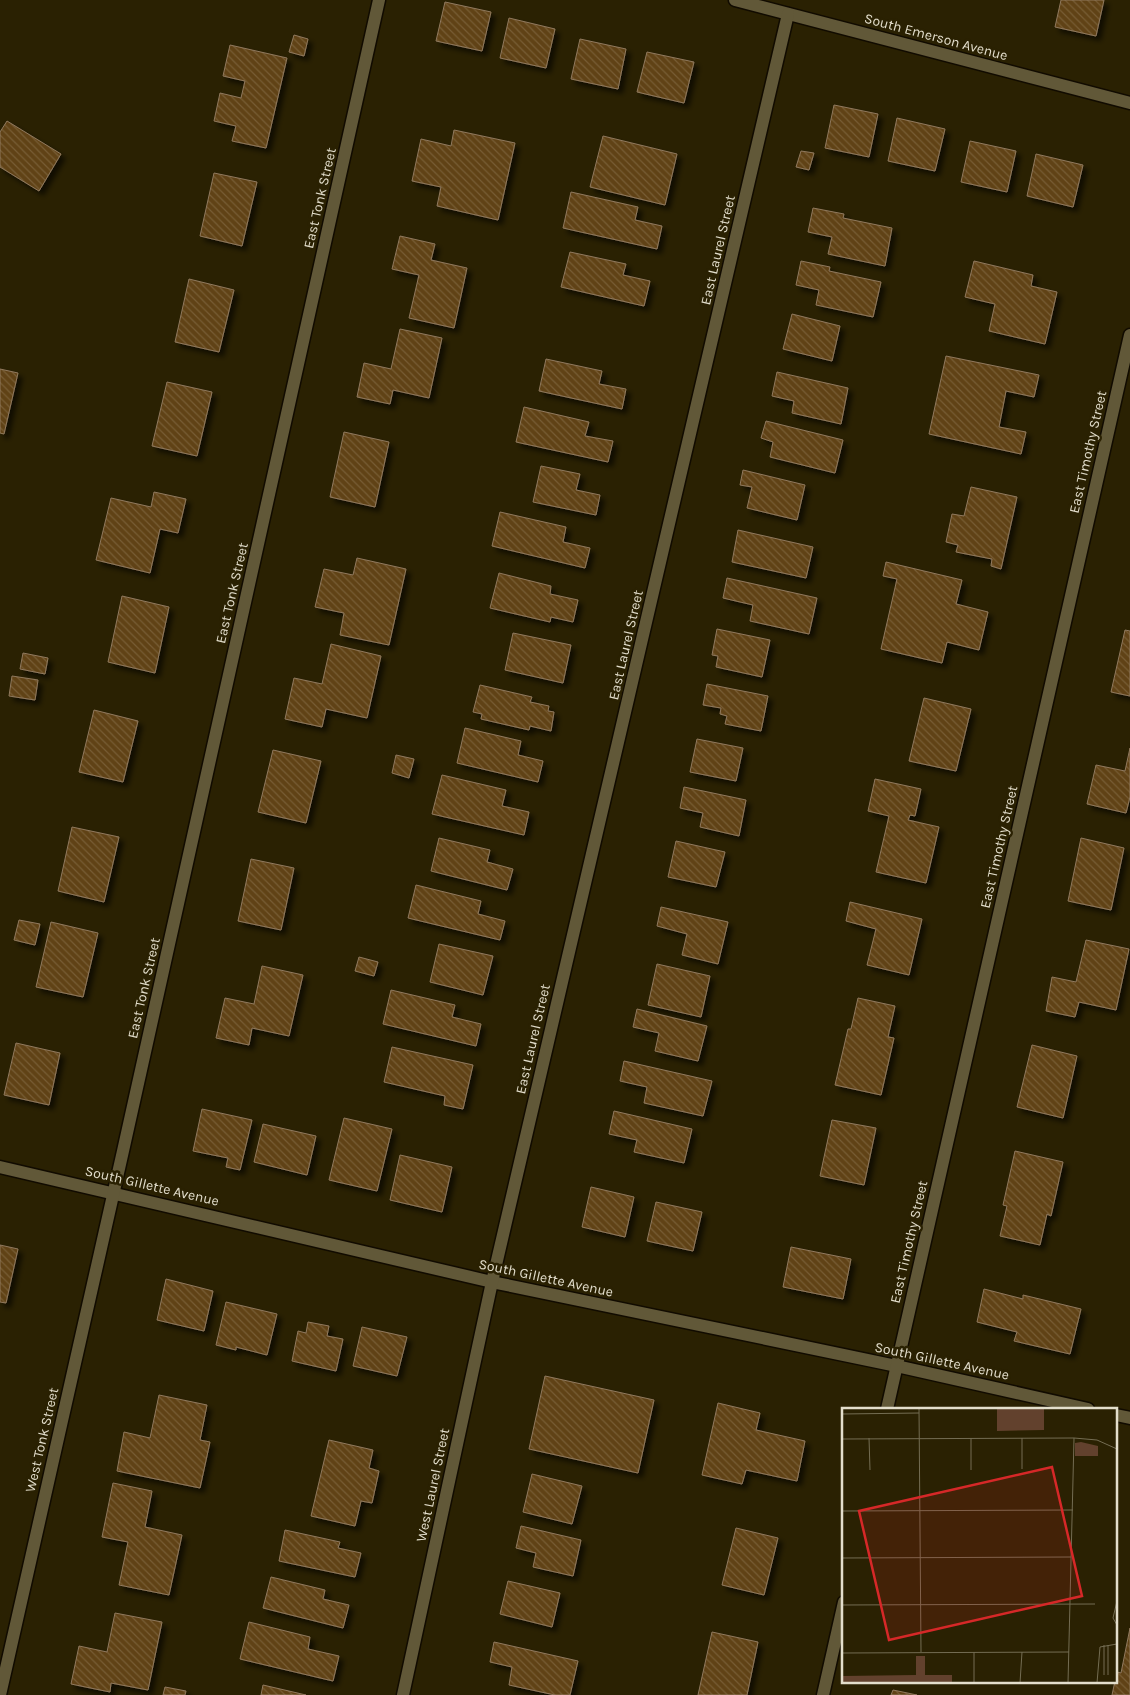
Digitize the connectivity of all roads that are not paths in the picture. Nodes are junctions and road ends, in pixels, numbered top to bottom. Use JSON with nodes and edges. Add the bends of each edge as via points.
{"nodes":[{"id":1,"x":379,"y":0,"type":"edge"},
{"id":2,"x":735,"y":0,"type":"edge"},
{"id":3,"x":788,"y":14,"type":"junction"},
{"id":4,"x":1130,"y":103,"type":"edge"},
{"id":5,"x":1130,"y":335,"type":"edge"},
{"id":6,"x":0,"y":1167,"type":"edge"},
{"id":7,"x":114,"y":1192,"type":"junction"},
{"id":8,"x":492,"y":1282,"type":"junction"},
{"id":9,"x":896,"y":1366,"type":"junction"},
{"id":10,"x":887,"y":1408,"type":"edge"},
{"id":11,"x":1084,"y":1408,"type":"edge"},
{"id":12,"x":842,"y":1611,"type":"edge"},
{"id":13,"x":0,"y":1695,"type":"edge"},
{"id":14,"x":403,"y":1695,"type":"edge"},
{"id":15,"x":823,"y":1695,"type":"edge"}],
"edges":[{"from":1,"to":7,"type":"street","name":"East Tonk Street"},
{"from":2,"to":3,"type":"street","name":"South Emerson Avenue"},
{"from":3,"to":4,"type":"street","name":"South Emerson Avenue"},
{"from":3,"to":8,"type":"street","name":"East Laurel Street"},
{"from":5,"to":9,"type":"street","name":"East Timothy Street"},
{"from":6,"to":7,"type":"street","name":"South Gillette Avenue"},
{"from":7,"to":8,"type":"street","name":"South Gillette Avenue"},
{"from":7,"to":13,"type":"street","name":"West Tonk Street"},
{"from":8,"to":9,"type":"street","name":"South Gillette Avenue"},
{"from":8,"to":14,"type":"street","name":"West Laurel Street"},
{"from":9,"to":10,"type":"street","name":"East Timothy Street"},
{"from":9,"to":11,"type":"street","name":"South Gillette Avenue"},
{"from":12,"to":15,"type":"street"}]}
